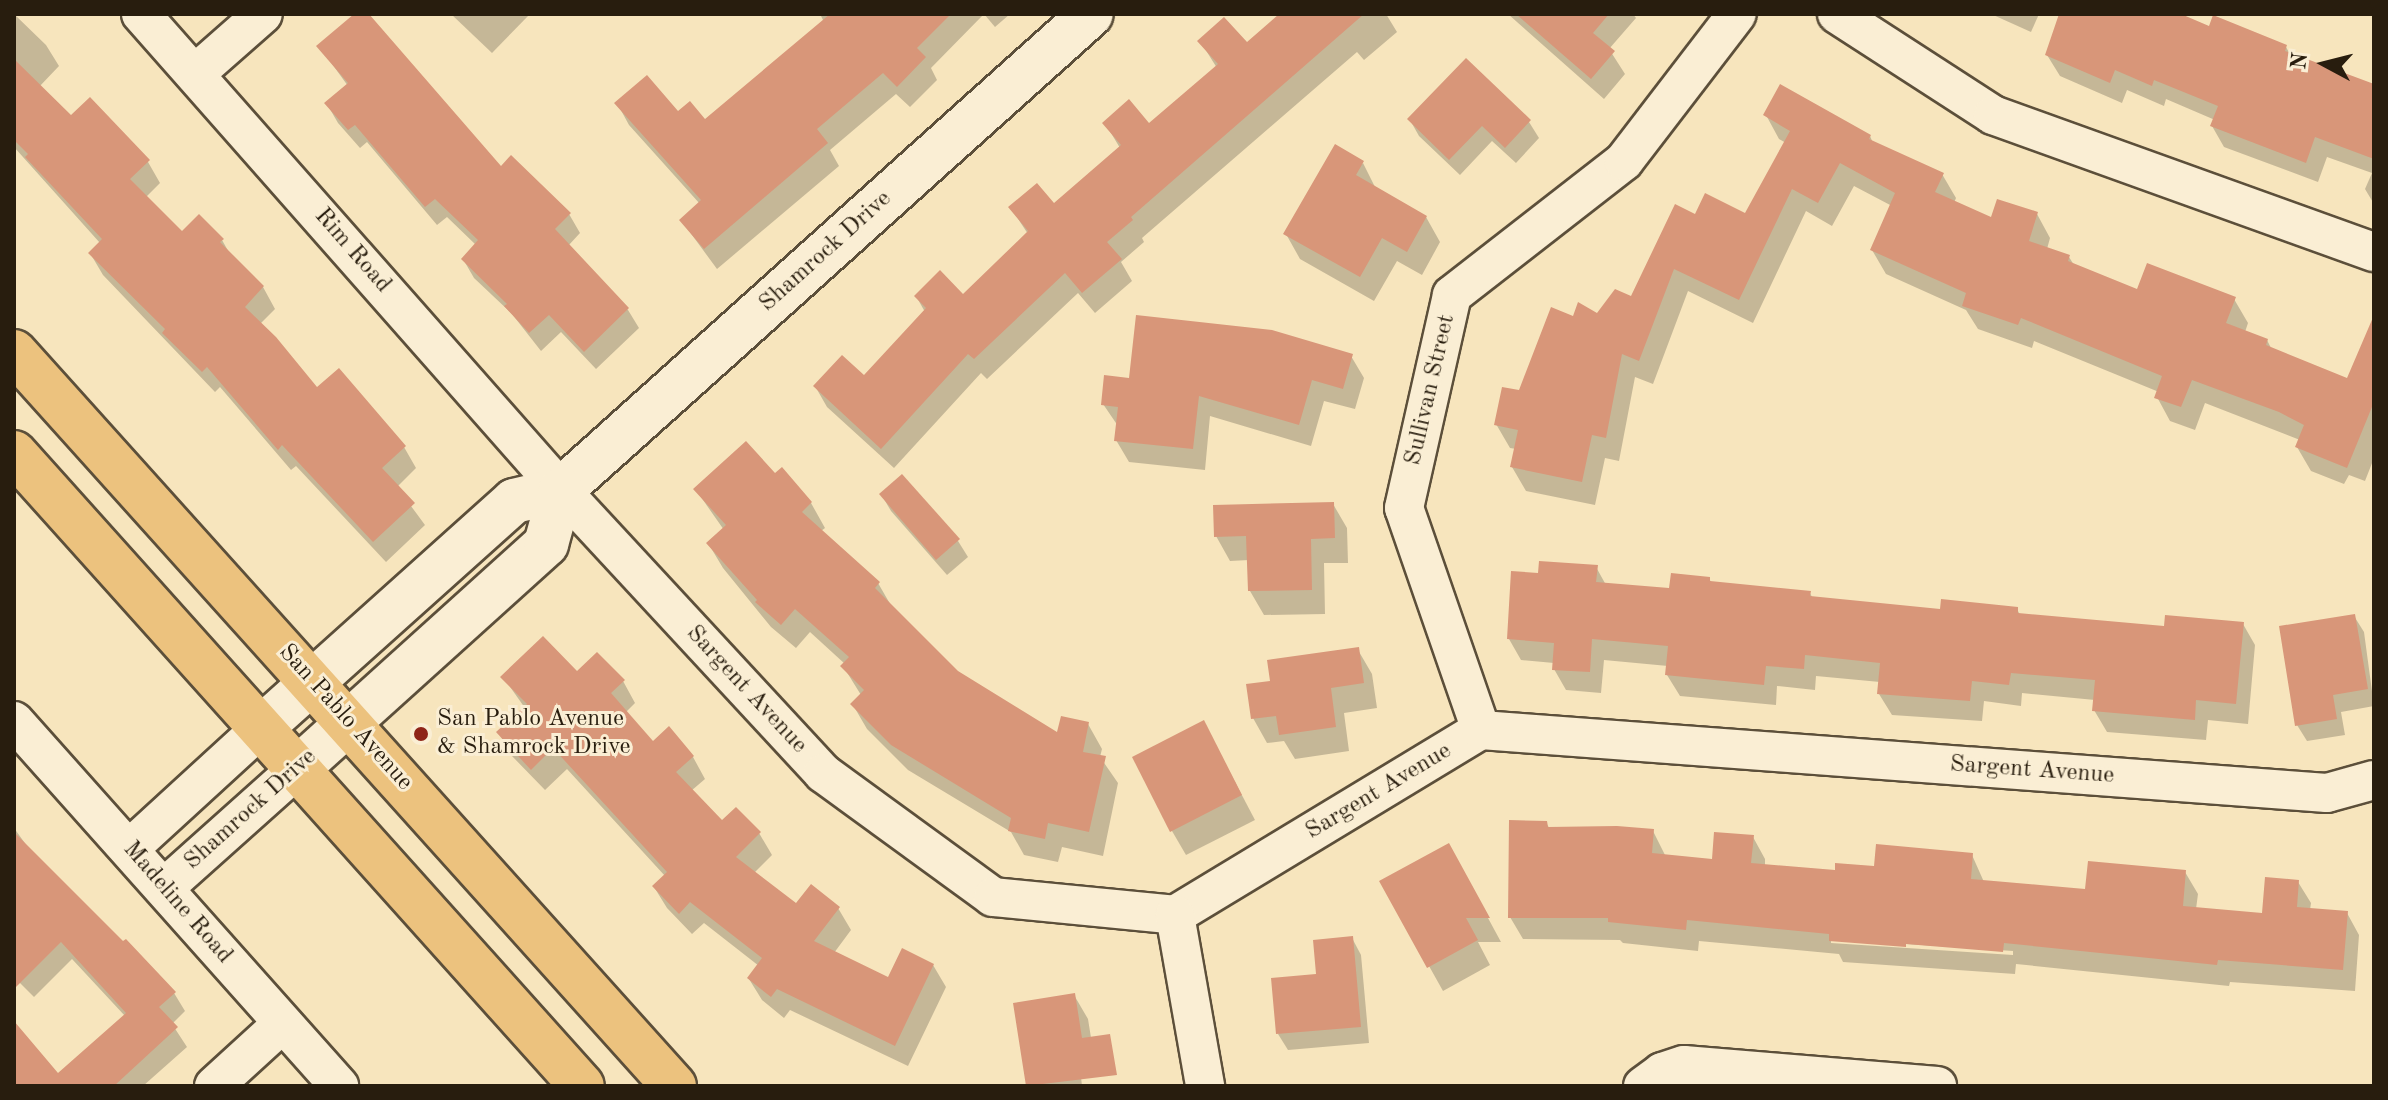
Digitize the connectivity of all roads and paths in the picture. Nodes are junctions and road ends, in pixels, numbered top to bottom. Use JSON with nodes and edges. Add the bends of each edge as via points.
{"nodes":[{"id":1,"x":141,"y":14,"type":"edge"},
{"id":2,"x":263,"y":14,"type":"edge"},
{"id":3,"x":1091,"y":14,"type":"edge"},
{"id":4,"x":1737,"y":14,"type":"edge"},
{"id":5,"x":1837,"y":14,"type":"edge"},
{"id":6,"x":196,"y":73,"type":"junction"},
{"id":7,"x":2374,"y":252,"type":"edge"},
{"id":8,"x":14,"y":352,"type":"edge"},
{"id":9,"x":14,"y":453,"type":"edge"},
{"id":10,"x":561,"y":490,"type":"junction"},
{"id":11,"x":313,"y":682,"type":"junction"},
{"id":12,"x":14,"y":721,"type":"edge"},
{"id":13,"x":348,"y":721,"type":"junction"},
{"id":14,"x":260,"y":729,"type":"junction"},
{"id":15,"x":1481,"y":730,"type":"junction"},
{"id":16,"x":296,"y":770,"type":"junction"},
{"id":17,"x":2374,"y":780,"type":"edge"},
{"id":18,"x":129,"y":849,"type":"junction"},
{"id":19,"x":164,"y":888,"type":"junction"},
{"id":20,"x":1175,"y":915,"type":"junction"},
{"id":21,"x":283,"y":1023,"type":"junction"},
{"id":22,"x":214,"y":1086,"type":"edge"},
{"id":23,"x":339,"y":1086,"type":"edge"},
{"id":24,"x":582,"y":1086,"type":"edge"},
{"id":25,"x":674,"y":1086,"type":"edge"},
{"id":26,"x":1205,"y":1086,"type":"edge"},
{"id":27,"x":1643,"y":1086,"type":"edge"},
{"id":28,"x":1937,"y":1086,"type":"edge"}],
"edges":[{"from":1,"to":6,"type":"street","name":"Rim Road"},
{"from":2,"to":6,"type":"street"},
{"from":3,"to":10,"type":"street","name":"Shamrock Drive"},
{"from":4,"to":15,"type":"street","name":"Sullivan Street","via":[[1624,161],[1452,295],[1404,508]]},
{"from":5,"to":7,"type":"street","via":[[1993,115]]},
{"from":6,"to":10,"type":"street","name":"Rim Road"},
{"from":8,"to":11,"type":"main road","name":"San Pablo Avenue"},
{"from":9,"to":14,"type":"main road"},
{"from":10,"to":11,"type":"street","name":"Shamrock Drive","via":[[514,501]]},
{"from":10,"to":13,"type":"street","name":"Shamrock Drive","via":[[546,544]]},
{"from":10,"to":20,"type":"street","name":"Sargent Avenue","via":[[823,773],[993,897]]},
{"from":11,"to":13,"type":"main road","name":"San Pablo Avenue"},
{"from":11,"to":14,"type":"street","name":"Shamrock Drive"},
{"from":12,"to":18,"type":"street","name":"Madeline Road"},
{"from":13,"to":16,"type":"street","name":"Shamrock Drive"},
{"from":13,"to":25,"type":"main road","name":"San Pablo Avenue"},
{"from":14,"to":16,"type":"main road"},
{"from":14,"to":18,"type":"street","name":"Shamrock Drive"},
{"from":15,"to":17,"type":"street","name":"Sargent Avenue","via":[[2327,793]]},
{"from":15,"to":20,"type":"street","name":"Sargent Avenue"},
{"from":16,"to":19,"type":"street","name":"Shamrock Drive"},
{"from":16,"to":24,"type":"main road"},
{"from":18,"to":19,"type":"street","name":"Madeline Road"},
{"from":19,"to":21,"type":"street","name":"Madeline Road"},
{"from":20,"to":26,"type":"street"},
{"from":21,"to":22,"type":"street"},
{"from":21,"to":23,"type":"street","name":"Madeline Road"},
{"from":27,"to":28,"type":"street","via":[[1684,1065]]}]}
